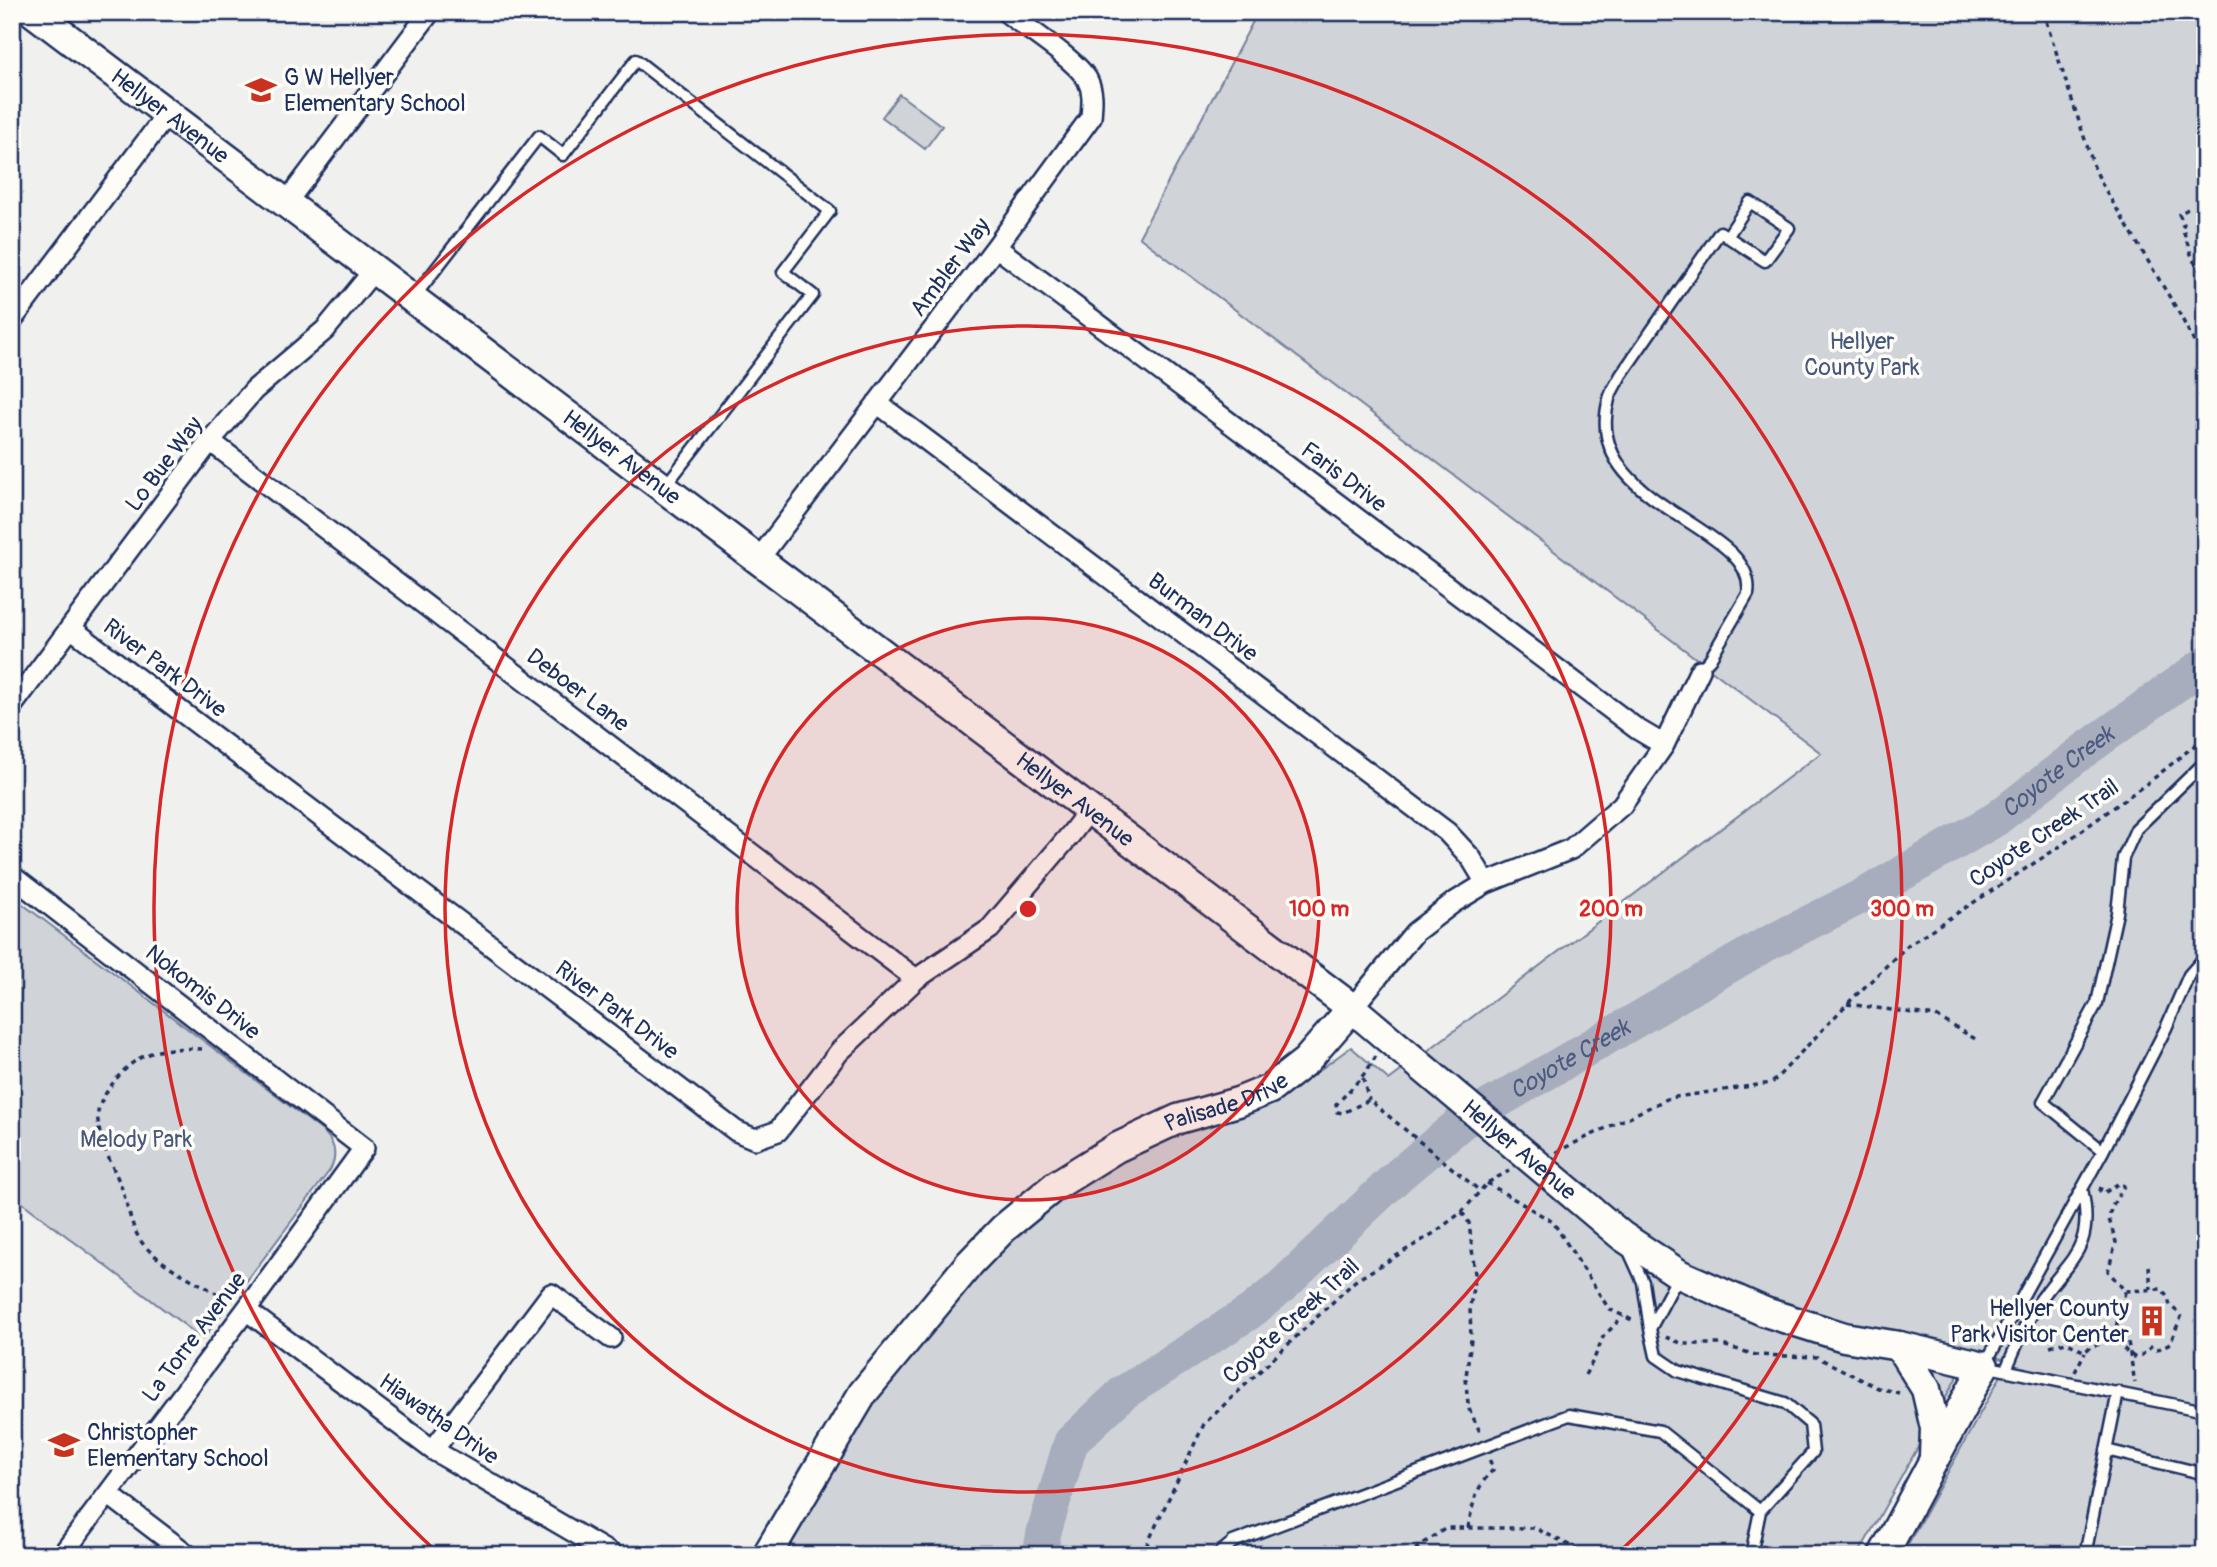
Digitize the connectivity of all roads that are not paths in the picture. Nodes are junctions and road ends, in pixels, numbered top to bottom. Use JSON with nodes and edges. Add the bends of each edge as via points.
{"nodes":[{"id":1,"x":33,"y":12,"type":"edge"},
{"id":2,"x":430,"y":12,"type":"edge"},
{"id":3,"x":1006,"y":12,"type":"edge"},
{"id":4,"x":63,"y":21,"type":"edge"},
{"id":5,"x":167,"y":114,"type":"junction"},
{"id":6,"x":286,"y":203,"type":"junction"},
{"id":7,"x":1727,"y":237,"type":"junction"},
{"id":8,"x":996,"y":247,"type":"junction"},
{"id":9,"x":374,"y":270,"type":"junction"},
{"id":10,"x":413,"y":299,"type":"junction"},
{"id":11,"x":12,"y":320,"type":"edge"},
{"id":12,"x":877,"y":403,"type":"junction"},
{"id":13,"x":210,"y":441,"type":"junction"},
{"id":14,"x":663,"y":489,"type":"junction"},
{"id":15,"x":758,"y":560,"type":"junction"},
{"id":16,"x":72,"y":629,"type":"junction"},
{"id":17,"x":1700,"y":670,"type":"joint"},
{"id":18,"x":12,"y":706,"type":"edge"},
{"id":19,"x":1664,"y":745,"type":"junction"},
{"id":20,"x":2205,"y":762,"type":"edge"},
{"id":21,"x":1090,"y":809,"type":"junction"},
{"id":22,"x":12,"y":876,"type":"edge"},
{"id":23,"x":1486,"y":883,"type":"junction"},
{"id":24,"x":2205,"y":957,"type":"edge"},
{"id":25,"x":916,"y":978,"type":"junction"},
{"id":26,"x":1352,"y":1008,"type":"junction"},
{"id":27,"x":364,"y":1147,"type":"joint"},
{"id":28,"x":2103,"y":1152,"type":"junction"},
{"id":29,"x":2082,"y":1189,"type":"junction"},
{"id":30,"x":1622,"y":1236,"type":"junction"},
{"id":31,"x":1679,"y":1274,"type":"junction"},
{"id":32,"x":238,"y":1305,"type":"junction"},
{"id":33,"x":1650,"y":1329,"type":"junction"},
{"id":34,"x":611,"y":1338,"type":"dead end"},
{"id":35,"x":1899,"y":1346,"type":"junction"},
{"id":36,"x":1995,"y":1368,"type":"junction"},
{"id":37,"x":2118,"y":1392,"type":"junction"},
{"id":38,"x":2205,"y":1412,"type":"edge"},
{"id":39,"x":433,"y":1450,"type":"junction"},
{"id":40,"x":2106,"y":1450,"type":"junction"},
{"id":41,"x":1934,"y":1461,"type":"junction"},
{"id":42,"x":2205,"y":1474,"type":"edge"},
{"id":43,"x":108,"y":1494,"type":"junction"},
{"id":44,"x":1760,"y":1511,"type":"junction"},
{"id":45,"x":62,"y":1555,"type":"edge"},
{"id":46,"x":188,"y":1555,"type":"edge"},
{"id":47,"x":613,"y":1555,"type":"edge"},
{"id":48,"x":768,"y":1555,"type":"edge"},
{"id":49,"x":1217,"y":1555,"type":"edge"},
{"id":50,"x":1751,"y":1555,"type":"edge"},
{"id":51,"x":1883,"y":1555,"type":"edge"},
{"id":52,"x":2085,"y":1555,"type":"edge"}],
"edges":[{"from":1,"to":4,"type":"street","name":"Hellyer Avenue"},
{"from":2,"to":6,"type":"street"},
{"from":3,"to":8,"type":"street","name":"Ambler Way","via":[[1073,64],[1087,78],[1093,97],[1091,117]]},
{"from":4,"to":5,"type":"street","name":"Hellyer Avenue"},
{"from":5,"to":6,"type":"street","name":"Hellyer Avenue"},
{"from":5,"to":11,"type":"street"},
{"from":6,"to":9,"type":"street","name":"Hellyer Avenue"},
{"from":7,"to":7,"type":"lane","via":[[1750,202],[1789,228],[1765,261]]},
{"from":7,"to":17,"type":"lane","via":[[1720,232],[1621,375],[1609,399],[1606,429],[1612,454],[1627,476],[1745,567],[1748,594]]},
{"from":8,"to":12,"type":"street","name":"Ambler Way"},
{"from":8,"to":19,"type":"street","name":"Faris Drive"},
{"from":9,"to":10,"type":"street","name":"Hellyer Avenue"},
{"from":9,"to":13,"type":"street","name":"Lo Bue Way","via":[[326,330],[254,390]]},
{"from":10,"to":14,"type":"street","name":"Hellyer Avenue"},
{"from":10,"to":14,"type":"lane","via":[[539,136],[563,155],[636,60],[830,211],[783,272],[813,295]]},
{"from":12,"to":15,"type":"street","name":"Ambler Way"},
{"from":12,"to":23,"type":"street","name":"Burman Drive","via":[[1447,832]]},
{"from":13,"to":16,"type":"street","name":"Lo Bue Way"},
{"from":13,"to":25,"type":"street","name":"Deboer Lane"},
{"from":14,"to":15,"type":"street","name":"Hellyer Avenue"},
{"from":15,"to":21,"type":"street","name":"Hellyer Avenue"},
{"from":16,"to":18,"type":"street","name":"Lo Bue Way"},
{"from":16,"to":25,"type":"street","name":"River Park Drive","via":[[736,1131],[755,1139],[778,1131],[839,1052]]},
{"from":17,"to":19,"type":"street","name":"Palisade Drive"},
{"from":19,"to":23,"type":"street","name":"Palisade Drive","via":[[1622,805],[1571,849]]},
{"from":20,"to":28,"type":"lane","via":[[2136,829],[2123,858],[2097,1003],[2043,1102]]},
{"from":21,"to":25,"type":"street","name":"River Park Drive","via":[[990,929]]},
{"from":21,"to":26,"type":"street","name":"Hellyer Avenue"},
{"from":22,"to":27,"type":"street","name":"Nokomis Drive"},
{"from":23,"to":26,"type":"street","name":"Palisade Drive","via":[[1415,932]]},
{"from":24,"to":28,"type":"lane","via":[[2189,975]]},
{"from":26,"to":30,"type":"street","name":"Hellyer Avenue","via":[[1380,1041]]},
{"from":26,"to":48,"type":"street","name":"Palisade Drive","via":[[1306,1061],[1270,1089],[1178,1119],[1116,1148],[1055,1186],[1004,1228],[863,1392]]},
{"from":27,"to":32,"type":"street","name":"La Torre Avenue"},
{"from":28,"to":29,"type":"lane"},
{"from":29,"to":36,"type":"lane"},
{"from":29,"to":36,"type":"lane","via":[[2087,1228],[2079,1249]]},
{"from":30,"to":31,"type":"street","name":"Hellyer Avenue"},
{"from":30,"to":33,"type":"lane","via":[[1643,1282]]},
{"from":31,"to":33,"type":"lane"},
{"from":31,"to":35,"type":"street","name":"Hellyer Avenue","via":[[1765,1312],[1844,1337]]},
{"from":32,"to":39,"type":"street","name":"Hiawatha Drive"},
{"from":32,"to":43,"type":"street","name":"La Torre Avenue"},
{"from":33,"to":44,"type":"lane","via":[[1656,1356],[1678,1371],[1785,1403],[1810,1424],[1813,1452]]},
{"from":34,"to":39,"type":"street","via":[[551,1294]]},
{"from":35,"to":36,"type":"street","name":"Hellyer Avenue"},
{"from":35,"to":41,"type":"street","via":[[1926,1389],[1935,1428]]},
{"from":36,"to":37,"type":"lane"},
{"from":36,"to":41,"type":"street"},
{"from":37,"to":38,"type":"lane"},
{"from":37,"to":40,"type":"lane"},
{"from":39,"to":47,"type":"street","name":"Hiawatha Drive"},
{"from":40,"to":42,"type":"lane"},
{"from":40,"to":52,"type":"lane"},
{"from":41,"to":51,"type":"street"},
{"from":43,"to":45,"type":"street","name":"La Torre Avenue"},
{"from":43,"to":46,"type":"street"},
{"from":44,"to":49,"type":"lane","via":[[1660,1431],[1569,1415],[1233,1542]]},
{"from":44,"to":50,"type":"lane"}]}
